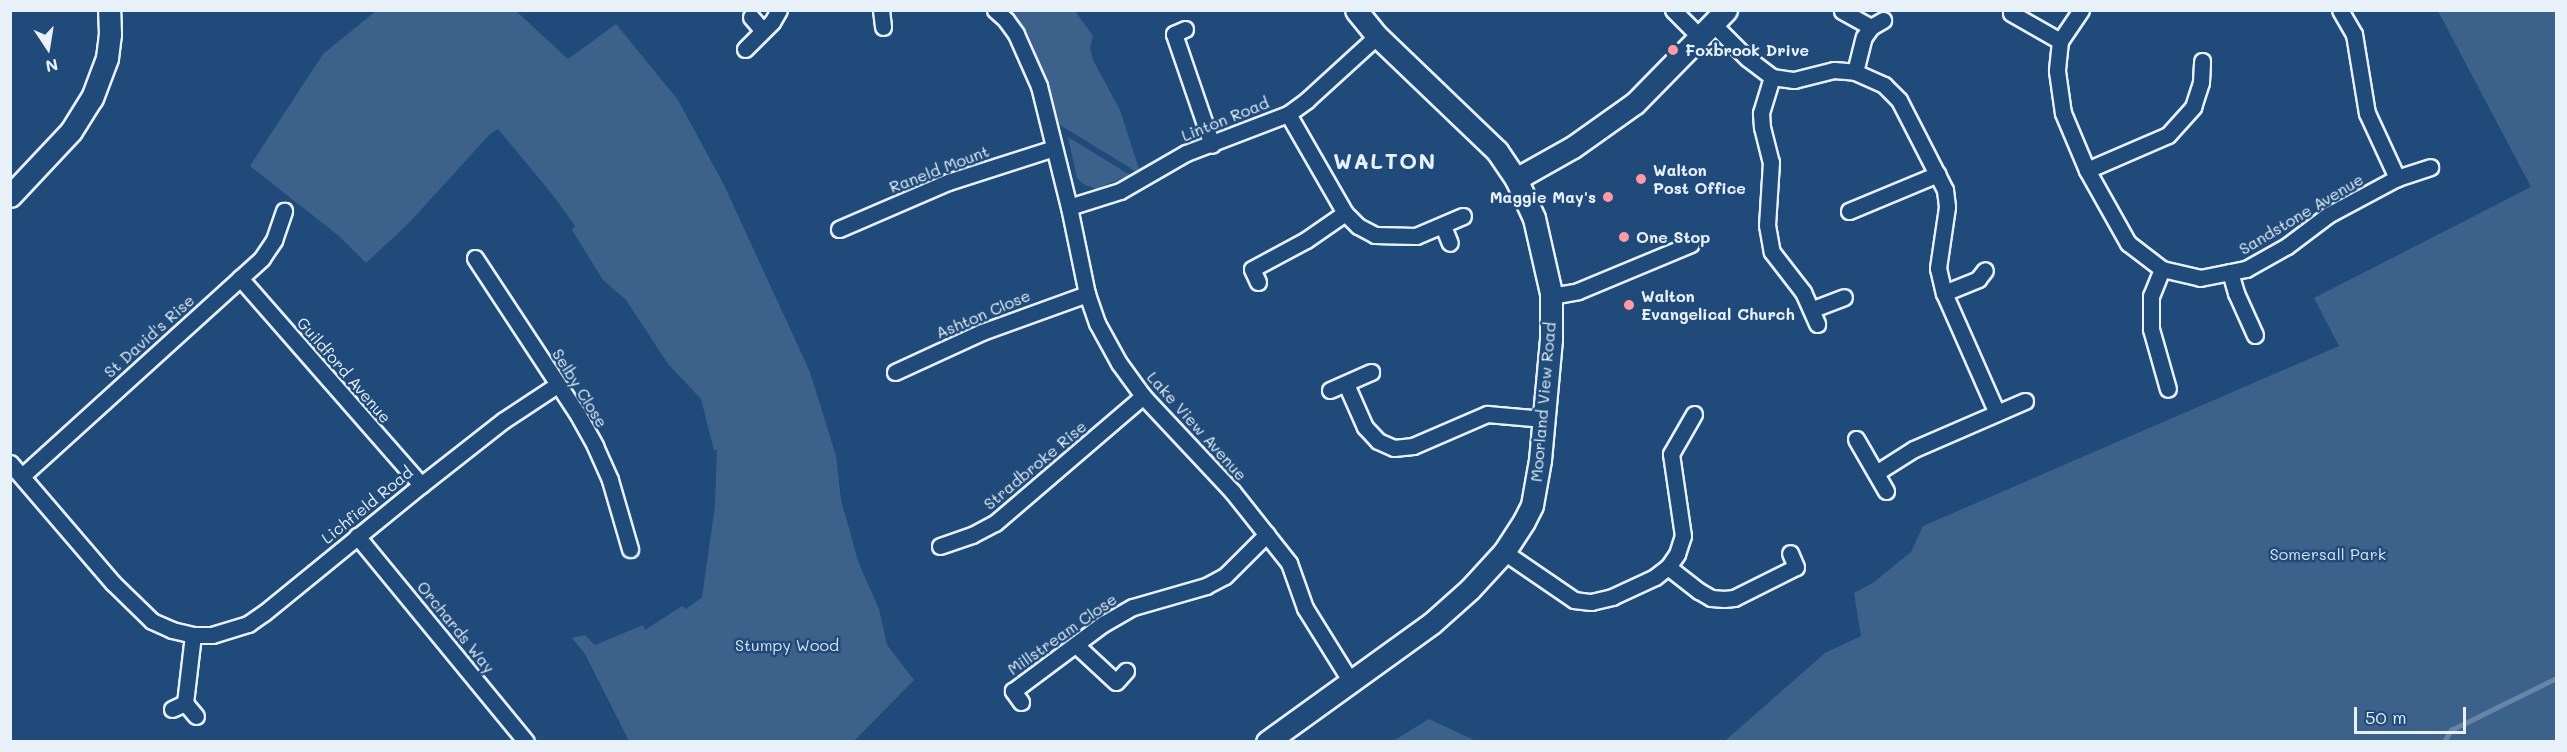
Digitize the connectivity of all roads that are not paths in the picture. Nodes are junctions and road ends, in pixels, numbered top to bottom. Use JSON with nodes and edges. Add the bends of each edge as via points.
{"nodes":[{"id":1,"x":108,"y":10,"type":"edge"},
{"id":2,"x":779,"y":10,"type":"edge"},
{"id":3,"x":881,"y":10,"type":"edge"},
{"id":4,"x":995,"y":10,"type":"edge"},
{"id":5,"x":1356,"y":10,"type":"edge"},
{"id":6,"x":1673,"y":10,"type":"edge"},
{"id":7,"x":2081,"y":10,"type":"edge"},
{"id":8,"x":2340,"y":10,"type":"edge"},
{"id":9,"x":1842,"y":11,"type":"edge"},
{"id":10,"x":2011,"y":13,"type":"dead end"},
{"id":11,"x":751,"y":17,"type":"dead end"},
{"id":12,"x":1713,"y":24,"type":"edge"},
{"id":13,"x":883,"y":27,"type":"dead end"},
{"id":14,"x":1185,"y":29,"type":"dead end"},
{"id":15,"x":763,"y":31,"type":"junction"},
{"id":16,"x":1377,"y":36,"type":"junction"},
{"id":17,"x":2060,"y":41,"type":"junction"},
{"id":18,"x":745,"y":50,"type":"dead end"},
{"id":19,"x":2202,"y":62,"type":"dead end"},
{"id":20,"x":1855,"y":72,"type":"junction"},
{"id":21,"x":1772,"y":77,"type":"junction"},
{"id":22,"x":1288,"y":114,"type":"junction"},
{"id":23,"x":1212,"y":145,"type":"junction"},
{"id":24,"x":1054,"y":148,"type":"junction"},
{"id":25,"x":2430,"y":167,"type":"dead end"},
{"id":26,"x":2087,"y":170,"type":"junction"},
{"id":27,"x":1938,"y":174,"type":"junction"},
{"id":28,"x":2397,"y":178,"type":"junction"},
{"id":29,"x":1516,"y":179,"type":"junction"},
{"id":30,"x":10,"y":196,"type":"edge"},
{"id":31,"x":1069,"y":207,"type":"junction"},
{"id":32,"x":284,"y":211,"type":"dead end"},
{"id":33,"x":1849,"y":211,"type":"dead end"},
{"id":34,"x":1345,"y":213,"type":"junction"},
{"id":35,"x":1463,"y":216,"type":"dead end"},
{"id":36,"x":1443,"y":226,"type":"junction"},
{"id":37,"x":839,"y":229,"type":"dead end"},
{"id":38,"x":1450,"y":243,"type":"dead end"},
{"id":39,"x":1691,"y":244,"type":"dead end"},
{"id":40,"x":475,"y":258,"type":"dead end"},
{"id":41,"x":2162,"y":269,"type":"junction"},
{"id":42,"x":1984,"y":270,"type":"dead end"},
{"id":43,"x":2230,"y":272,"type":"junction"},
{"id":44,"x":240,"y":278,"type":"junction"},
{"id":45,"x":1258,"y":282,"type":"dead end"},
{"id":46,"x":1944,"y":293,"type":"junction"},
{"id":47,"x":1087,"y":294,"type":"junction"},
{"id":48,"x":1551,"y":296,"type":"junction"},
{"id":49,"x":1844,"y":297,"type":"dead end"},
{"id":50,"x":2255,"y":335,"type":"dead end"},
{"id":51,"x":895,"y":372,"type":"dead end"},
{"id":52,"x":1371,"y":372,"type":"dead end"},
{"id":53,"x":1346,"y":384,"type":"junction"},
{"id":54,"x":557,"y":385,"type":"junction"},
{"id":55,"x":2168,"y":389,"type":"dead end"},
{"id":56,"x":1330,"y":390,"type":"dead end"},
{"id":57,"x":1143,"y":396,"type":"junction"},
{"id":58,"x":2025,"y":402,"type":"dead end"},
{"id":59,"x":1997,"y":413,"type":"junction"},
{"id":60,"x":1694,"y":414,"type":"dead end"},
{"id":61,"x":1544,"y":418,"type":"junction"},
{"id":62,"x":1856,"y":439,"type":"dead end"},
{"id":63,"x":10,"y":464,"type":"edge"},
{"id":64,"x":1876,"y":473,"type":"junction"},
{"id":65,"x":22,"y":476,"type":"junction"},
{"id":66,"x":421,"y":485,"type":"junction"},
{"id":67,"x":1886,"y":491,"type":"dead end"},
{"id":68,"x":1267,"y":534,"type":"junction"},
{"id":69,"x":357,"y":536,"type":"junction"},
{"id":70,"x":940,"y":546,"type":"dead end"},
{"id":71,"x":630,"y":549,"type":"dead end"},
{"id":72,"x":1504,"y":552,"type":"junction"},
{"id":73,"x":1790,"y":553,"type":"dead end"},
{"id":74,"x":1668,"y":567,"type":"junction"},
{"id":75,"x":194,"y":635,"type":"junction"},
{"id":76,"x":1076,"y":645,"type":"junction"},
{"id":77,"x":1126,"y":671,"type":"dead end"},
{"id":78,"x":1351,"y":682,"type":"junction"},
{"id":79,"x":1021,"y":702,"type":"dead end"},
{"id":80,"x":196,"y":716,"type":"dead end"},
{"id":81,"x":526,"y":741,"type":"edge"},
{"id":82,"x":1267,"y":741,"type":"edge"}],
"edges":[{"from":1,"to":30,"type":"street","via":[[107,58],[92,98],[71,131]]},
{"from":2,"to":15,"type":"street"},
{"from":3,"to":13,"type":"street"},
{"from":4,"to":24,"type":"street","name":"Lake View Avenue","via":[[1016,34],[1029,60]]},
{"from":5,"to":16,"type":"street","name":"Moorland View Road"},
{"from":6,"to":12,"type":"street"},
{"from":7,"to":17,"type":"street","name":"Sandstone Avenue"},
{"from":8,"to":28,"type":"street","via":[[2354,34],[2367,113]]},
{"from":9,"to":20,"type":"street","via":[[1877,23],[1864,37]]},
{"from":10,"to":17,"type":"street"},
{"from":11,"to":15,"type":"street"},
{"from":12,"to":21,"type":"street"},
{"from":12,"to":29,"type":"street","via":[[1635,103],[1572,147]]},
{"from":14,"to":23,"type":"street","via":[[1174,34]]},
{"from":15,"to":18,"type":"street"},
{"from":16,"to":22,"type":"street","name":"Linton Road"},
{"from":16,"to":29,"type":"street","name":"Moorland View Road","via":[[1497,151]]},
{"from":17,"to":26,"type":"street","name":"Sandstone Avenue","via":[[2057,70],[2063,112]]},
{"from":19,"to":26,"type":"street","via":[[2193,107],[2168,135]]},
{"from":20,"to":21,"type":"street","via":[[1834,70],[1794,80]]},
{"from":20,"to":27,"type":"street","via":[[1884,85],[1899,100]]},
{"from":21,"to":49,"type":"street","via":[[1761,113],[1772,162],[1767,225],[1772,252],[1803,292],[1815,316]]},
{"from":22,"to":23,"type":"street","name":"Linton Road"},
{"from":22,"to":34,"type":"street"},
{"from":23,"to":31,"type":"street","name":"Linton Road","via":[[1186,153],[1120,191]]},
{"from":24,"to":31,"type":"street","name":"Lake View Avenue"},
{"from":24,"to":37,"type":"street","name":"Raneld Mount","via":[[948,182]]},
{"from":25,"to":28,"type":"street","name":"Sandstone Avenue"},
{"from":26,"to":41,"type":"street","name":"Sandstone Avenue","via":[[2128,243]]},
{"from":27,"to":33,"type":"street","via":[[1871,211]]},
{"from":27,"to":46,"type":"street","via":[[1947,207],[1938,268]]},
{"from":28,"to":43,"type":"street","name":"Sandstone Avenue","via":[[2328,215],[2287,246],[2246,269]]},
{"from":29,"to":48,"type":"street","name":"Moorland View Road","via":[[1539,235]]},
{"from":31,"to":47,"type":"street","name":"Lake View Avenue"},
{"from":32,"to":44,"type":"street","name":"St David's Rise","via":[[274,240],[262,258]]},
{"from":34,"to":36,"type":"street","via":[[1375,235],[1416,236]]},
{"from":34,"to":45,"type":"street","via":[[1306,240],[1252,269]]},
{"from":35,"to":36,"type":"street"},
{"from":36,"to":38,"type":"street"},
{"from":39,"to":48,"type":"street","via":[[1578,291]]},
{"from":40,"to":54,"type":"street","name":"Selby Close"},
{"from":41,"to":43,"type":"street","name":"Sandstone Avenue","via":[[2200,278]]},
{"from":41,"to":55,"type":"street","via":[[2151,296],[2151,329]]},
{"from":42,"to":46,"type":"street","via":[[1978,279]]},
{"from":43,"to":50,"type":"street"},
{"from":44,"to":65,"type":"street","name":"St David's Rise"},
{"from":44,"to":66,"type":"street","name":"Guildford Avenue"},
{"from":46,"to":59,"type":"street"},
{"from":47,"to":51,"type":"street","name":"Ashton Close","via":[[982,332]]},
{"from":47,"to":57,"type":"street","name":"Lake View Avenue","via":[[1097,323]]},
{"from":48,"to":61,"type":"street","name":"Moorland View Road"},
{"from":52,"to":53,"type":"street"},
{"from":53,"to":56,"type":"street"},
{"from":53,"to":61,"type":"street","via":[[1365,427],[1378,441],[1394,448],[1413,446],[1487,414]]},
{"from":54,"to":66,"type":"street","name":"Lichfield Road","via":[[504,420]]},
{"from":54,"to":71,"type":"street","name":"Selby Close","via":[[595,446],[610,480]]},
{"from":57,"to":68,"type":"street","name":"Lake View Avenue"},
{"from":57,"to":70,"type":"street","name":"Stradbroke Rise","via":[[994,523]]},
{"from":58,"to":59,"type":"street"},
{"from":59,"to":64,"type":"street","via":[[1914,449]]},
{"from":60,"to":74,"type":"street","via":[[1671,454],[1683,537]]},
{"from":61,"to":72,"type":"street","name":"Moorland View Road","via":[[1532,505]]},
{"from":62,"to":64,"type":"street"},
{"from":63,"to":65,"type":"street","name":"Lichfield Road"},
{"from":64,"to":67,"type":"street"},
{"from":65,"to":75,"type":"street","name":"Lichfield Road","via":[[132,603],[152,621]]},
{"from":66,"to":69,"type":"street","name":"Lichfield Road"},
{"from":68,"to":76,"type":"street","name":"Millstream Close","via":[[1225,576],[1206,586],[1133,607]]},
{"from":68,"to":78,"type":"street","name":"Lake View Avenue","via":[[1289,563],[1310,617]]},
{"from":69,"to":75,"type":"street","name":"Lichfield Road","via":[[248,624],[212,635]]},
{"from":69,"to":81,"type":"street","name":"Orchards Way"},
{"from":72,"to":74,"type":"street","via":[[1574,600],[1591,602],[1612,597]]},
{"from":72,"to":78,"type":"street","name":"Moorland View Road","via":[[1432,623]]},
{"from":73,"to":74,"type":"street","via":[[1796,567],[1734,598],[1711,598]]},
{"from":75,"to":80,"type":"street","via":[[179,706]]},
{"from":76,"to":77,"type":"street","via":[[1116,682]]},
{"from":76,"to":79,"type":"street","name":"Millstream Close","via":[[1013,691]]},
{"from":78,"to":82,"type":"street","name":"Moorland View Road"}]}
